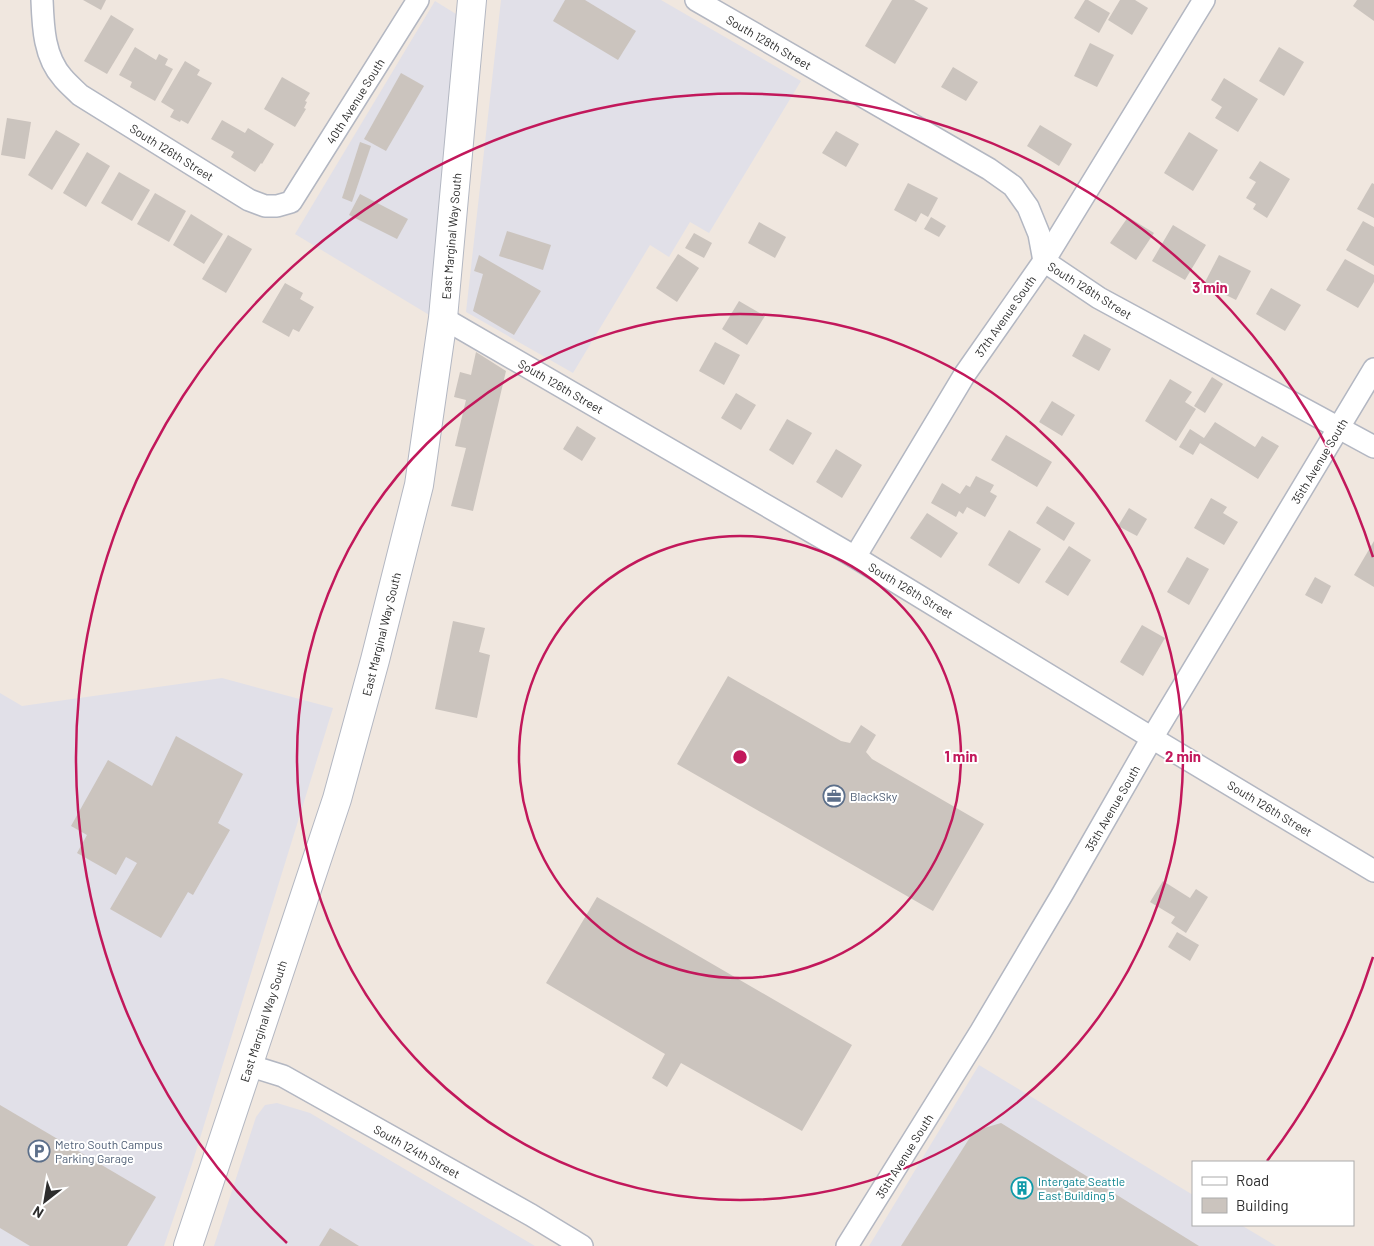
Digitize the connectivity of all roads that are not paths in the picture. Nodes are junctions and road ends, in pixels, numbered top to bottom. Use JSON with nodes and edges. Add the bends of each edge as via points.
{"nodes":[{"id":1,"x":42,"y":0,"type":"edge"},
{"id":2,"x":418,"y":0,"type":"edge"},
{"id":3,"x":472,"y":0,"type":"edge"},
{"id":4,"x":696,"y":0,"type":"edge"},
{"id":5,"x":1204,"y":0,"type":"edge"},
{"id":6,"x":291,"y":202,"type":"joint"},
{"id":7,"x":1044,"y":261,"type":"junction"},
{"id":8,"x":443,"y":318,"type":"junction"},
{"id":9,"x":1374,"y":369,"type":"edge"},
{"id":10,"x":1339,"y":429,"type":"junction"},
{"id":11,"x":1374,"y":448,"type":"edge"},
{"id":12,"x":855,"y":557,"type":"junction"},
{"id":13,"x":1152,"y":738,"type":"junction"},
{"id":14,"x":1374,"y":871,"type":"edge"},
{"id":15,"x":248,"y":1065,"type":"junction"},
{"id":16,"x":188,"y":1246,"type":"edge"},
{"id":17,"x":582,"y":1246,"type":"edge"},
{"id":18,"x":847,"y":1246,"type":"edge"}],
"edges":[{"from":1,"to":6,"type":"street","name":"South 126th Street","via":[[50,56],[62,77],[80,95],[249,200],[265,206]]},
{"from":2,"to":6,"type":"street","name":"40th Avenue South"},
{"from":3,"to":8,"type":"street","name":"East Marginal Way South"},
{"from":4,"to":7,"type":"street","name":"South 128th Street","via":[[989,169],[1013,186],[1028,207],[1039,234]]},
{"from":5,"to":7,"type":"street","name":"37th Avenue South"},
{"from":7,"to":10,"type":"street","name":"South 128th Street","via":[[1099,298]]},
{"from":7,"to":12,"type":"street","name":"37th Avenue South","via":[[965,374]]},
{"from":8,"to":12,"type":"street","name":"South 126th Street"},
{"from":8,"to":15,"type":"street","name":"East Marginal Way South","via":[[419,485],[375,660],[337,799]]},
{"from":9,"to":10,"type":"street","name":"35th Avenue South"},
{"from":10,"to":11,"type":"street","name":"South 128th Street"},
{"from":10,"to":13,"type":"street","name":"35th Avenue South"},
{"from":12,"to":13,"type":"street","name":"South 126th Street"},
{"from":13,"to":14,"type":"street","name":"South 126th Street"},
{"from":13,"to":18,"type":"street","name":"35th Avenue South","via":[[981,1032]]},
{"from":15,"to":16,"type":"street","name":"East Marginal Way South"},
{"from":15,"to":17,"type":"street","name":"South 124th Street","via":[[283,1076]]}]}
